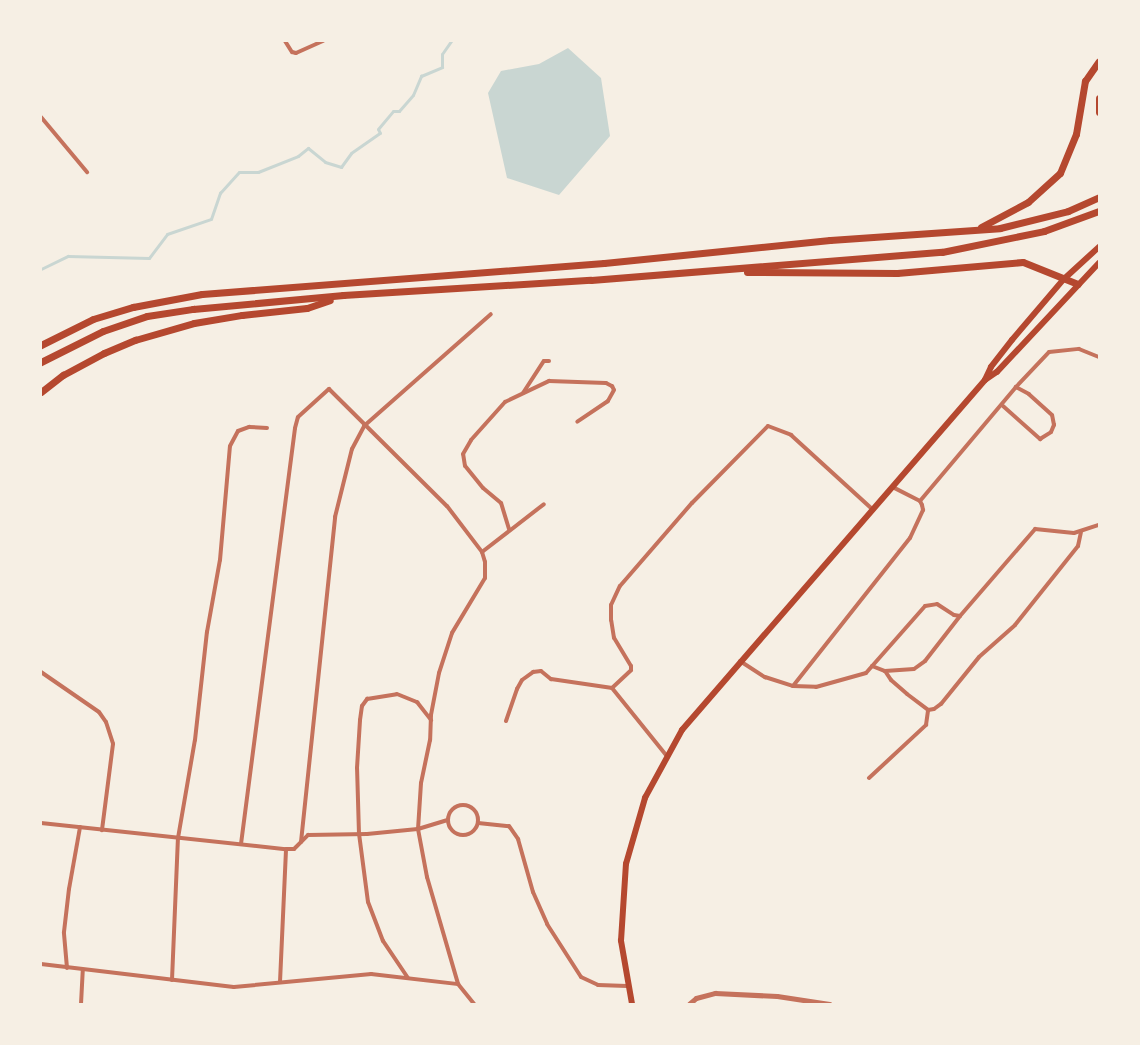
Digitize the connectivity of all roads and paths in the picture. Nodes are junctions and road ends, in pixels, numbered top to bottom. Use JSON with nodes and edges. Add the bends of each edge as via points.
{"nodes":[{"id":1,"x":285,"y":41,"type":"edge"},
{"id":2,"x":323,"y":41,"type":"edge"},
{"id":3,"x":1099,"y":61,"type":"edge"},
{"id":4,"x":1099,"y":98,"type":"edge"},
{"id":5,"x":1099,"y":112,"type":"edge"},
{"id":6,"x":41,"y":117,"type":"edge"},
{"id":7,"x":86,"y":172,"type":"dead end"},
{"id":8,"x":1099,"y":197,"type":"edge"},
{"id":9,"x":1099,"y":211,"type":"edge"},
{"id":10,"x":977,"y":229,"type":"junction"},
{"id":11,"x":1099,"y":247,"type":"edge"},
{"id":12,"x":1099,"y":263,"type":"edge"},
{"id":13,"x":696,"y":272,"type":"junction"},
{"id":14,"x":1064,"y":279,"type":"junction"},
{"id":15,"x":1078,"y":284,"type":"junction"},
{"id":16,"x":343,"y":295,"type":"junction"},
{"id":17,"x":491,"y":314,"type":"dead end"},
{"id":18,"x":41,"y":345,"type":"edge"},
{"id":19,"x":1099,"y":356,"type":"edge"},
{"id":20,"x":549,"y":361,"type":"dead end"},
{"id":21,"x":41,"y":362,"type":"edge"},
{"id":22,"x":986,"y":380,"type":"junction"},
{"id":23,"x":1016,"y":388,"type":"junction"},
{"id":24,"x":41,"y":392,"type":"edge"},
{"id":25,"x":523,"y":393,"type":"junction"},
{"id":26,"x":1002,"y":406,"type":"junction"},
{"id":27,"x":577,"y":422,"type":"dead end"},
{"id":28,"x":364,"y":426,"type":"junction"},
{"id":29,"x":266,"y":428,"type":"dead end"},
{"id":30,"x":893,"y":487,"type":"junction"},
{"id":31,"x":920,"y":501,"type":"junction"},
{"id":32,"x":544,"y":504,"type":"dead end"},
{"id":33,"x":873,"y":510,"type":"junction"},
{"id":34,"x":1099,"y":525,"type":"edge"},
{"id":35,"x":509,"y":529,"type":"junction"},
{"id":36,"x":1081,"y":532,"type":"junction"},
{"id":37,"x":482,"y":552,"type":"junction"},
{"id":38,"x":960,"y":616,"type":"junction"},
{"id":39,"x":740,"y":660,"type":"junction"},
{"id":40,"x":872,"y":666,"type":"junction"},
{"id":41,"x":886,"y":671,"type":"junction"},
{"id":42,"x":41,"y":672,"type":"edge"},
{"id":43,"x":793,"y":686,"type":"junction"},
{"id":44,"x":612,"y":688,"type":"junction"},
{"id":45,"x":928,"y":710,"type":"junction"},
{"id":46,"x":431,"y":720,"type":"junction"},
{"id":47,"x":506,"y":721,"type":"dead end"},
{"id":48,"x":666,"y":755,"type":"junction"},
{"id":49,"x":869,"y":778,"type":"dead end"},
{"id":50,"x":447,"y":820,"type":"junction"},
{"id":51,"x":41,"y":823,"type":"edge"},
{"id":52,"x":478,"y":823,"type":"junction"},
{"id":53,"x":80,"y":828,"type":"junction"},
{"id":54,"x":418,"y":829,"type":"junction"},
{"id":55,"x":102,"y":830,"type":"junction"},
{"id":56,"x":359,"y":834,"type":"junction"},
{"id":57,"x":178,"y":838,"type":"junction"},
{"id":58,"x":301,"y":842,"type":"junction"},
{"id":59,"x":241,"y":844,"type":"junction"},
{"id":60,"x":286,"y":849,"type":"junction"},
{"id":61,"x":41,"y":964,"type":"edge"},
{"id":62,"x":67,"y":968,"type":"junction"},
{"id":63,"x":83,"y":970,"type":"junction"},
{"id":64,"x":408,"y":978,"type":"junction"},
{"id":65,"x":172,"y":980,"type":"junction"},
{"id":66,"x":280,"y":982,"type":"junction"},
{"id":67,"x":458,"y":984,"type":"junction"},
{"id":68,"x":627,"y":986,"type":"junction"},
{"id":69,"x":81,"y":1004,"type":"edge"},
{"id":70,"x":474,"y":1004,"type":"edge"},
{"id":71,"x":632,"y":1004,"type":"edge"},
{"id":72,"x":689,"y":1004,"type":"edge"},
{"id":73,"x":829,"y":1004,"type":"edge"}],
"edges":[{"from":1,"to":2,"type":"street","via":[[292,52],[296,53]]},
{"from":3,"to":10,"type":"highway","via":[[1085,81],[1076,134],[1060,173],[1028,202],[1009,215]]},
{"from":4,"to":5,"type":"highway"},
{"from":6,"to":7,"type":"street"},
{"from":8,"to":10,"type":"highway","via":[[1034,222]]},
{"from":9,"to":13,"type":"highway","via":[[1044,231],[942,252]]},
{"from":10,"to":18,"type":"highway","via":[[830,240],[604,263],[202,294],[132,307],[106,315]]},
{"from":11,"to":14,"type":"main road"},
{"from":12,"to":15,"type":"main road"},
{"from":13,"to":14,"type":"highway","via":[[897,273],[1023,262]]},
{"from":13,"to":16,"type":"highway"},
{"from":14,"to":15,"type":"highway"},
{"from":14,"to":22,"type":"main road","via":[[999,356]]},
{"from":15,"to":22,"type":"main road","via":[[1003,367]]},
{"from":16,"to":21,"type":"highway","via":[[146,316],[103,331]]},
{"from":16,"to":24,"type":"highway","via":[[307,308],[242,314],[194,323],[142,338],[104,353],[63,375]]},
{"from":17,"to":28,"type":"street"},
{"from":19,"to":23,"type":"street","via":[[1079,349],[1050,352]]},
{"from":20,"to":25,"type":"street","via":[[544,362]]},
{"from":22,"to":30,"type":"main road"},
{"from":23,"to":26,"type":"street"},
{"from":23,"to":26,"type":"street","via":[[1028,394],[1052,415],[1054,425],[1051,432],[1040,439]]},
{"from":25,"to":27,"type":"street","via":[[549,381],[606,383],[612,386],[614,390],[608,401]]},
{"from":25,"to":35,"type":"street","via":[[505,402],[471,440],[463,454],[465,466],[483,488],[501,503]]},
{"from":26,"to":31,"type":"street"},
{"from":28,"to":37,"type":"street","via":[[447,506]]},
{"from":28,"to":58,"type":"street","via":[[352,449],[335,517]]},
{"from":28,"to":59,"type":"street","via":[[329,389],[298,417]]},
{"from":29,"to":57,"type":"street","via":[[249,427],[238,431],[230,446],[220,560],[207,632],[195,740]]},
{"from":30,"to":31,"type":"street"},
{"from":30,"to":33,"type":"main road"},
{"from":31,"to":43,"type":"street","via":[[923,510],[910,538]]},
{"from":32,"to":35,"type":"street"},
{"from":33,"to":39,"type":"main road"},
{"from":33,"to":44,"type":"street","via":[[791,434],[768,426],[692,503],[620,586],[611,605],[611,620],[614,638],[631,670]]},
{"from":34,"to":36,"type":"street"},
{"from":35,"to":37,"type":"street"},
{"from":36,"to":38,"type":"street","via":[[1035,529]]},
{"from":36,"to":45,"type":"street","via":[[1078,546],[1015,625],[980,657],[942,704]]},
{"from":37,"to":46,"type":"street","via":[[485,578],[452,633],[439,674]]},
{"from":38,"to":40,"type":"street","via":[[937,604],[925,606]]},
{"from":38,"to":41,"type":"street","via":[[920,665],[914,669]]},
{"from":39,"to":43,"type":"street","via":[[765,677]]},
{"from":39,"to":48,"type":"main road","via":[[682,730]]},
{"from":40,"to":41,"type":"street"},
{"from":40,"to":43,"type":"street","via":[[866,673],[816,687]]},
{"from":41,"to":45,"type":"street","via":[[890,680]]},
{"from":42,"to":55,"type":"street","via":[[99,712],[106,722],[113,744]]},
{"from":44,"to":47,"type":"street","via":[[551,679],[541,671],[533,672],[522,680],[517,689]]},
{"from":44,"to":48,"type":"street"},
{"from":45,"to":49,"type":"street","via":[[926,725]]},
{"from":46,"to":54,"type":"street","via":[[430,740],[420,783]]},
{"from":46,"to":56,"type":"street","via":[[421,705],[407,697],[387,694],[364,702],[360,720],[357,768]]},
{"from":48,"to":68,"type":"main road","via":[[645,798],[626,864],[621,934]]},
{"from":50,"to":52,"type":"street","via":[[451,830],[461,835],[472,832]]},
{"from":50,"to":52,"type":"street","via":[[451,809],[461,804],[476,812]]},
{"from":50,"to":54,"type":"street"},
{"from":51,"to":53,"type":"street"},
{"from":52,"to":68,"type":"street","via":[[509,826],[518,839],[533,892],[547,924],[582,977],[598,985]]},
{"from":53,"to":55,"type":"street"},
{"from":53,"to":62,"type":"street","via":[[68,889],[64,932]]},
{"from":54,"to":56,"type":"street"},
{"from":54,"to":67,"type":"street","via":[[427,877]]},
{"from":55,"to":57,"type":"street"},
{"from":56,"to":58,"type":"street","via":[[308,835]]},
{"from":56,"to":64,"type":"street","via":[[363,876],[374,922]]},
{"from":57,"to":59,"type":"street"},
{"from":57,"to":65,"type":"street"},
{"from":58,"to":60,"type":"street","via":[[294,848]]},
{"from":59,"to":60,"type":"street"},
{"from":60,"to":66,"type":"street"},
{"from":61,"to":62,"type":"street"},
{"from":62,"to":63,"type":"street"},
{"from":63,"to":65,"type":"street"},
{"from":63,"to":69,"type":"street"},
{"from":64,"to":66,"type":"street","via":[[356,975]]},
{"from":64,"to":67,"type":"street"},
{"from":65,"to":66,"type":"street","via":[[234,987]]},
{"from":67,"to":70,"type":"street"},
{"from":68,"to":71,"type":"main road"},
{"from":72,"to":73,"type":"street","via":[[696,998],[716,993],[777,996]]}]}
